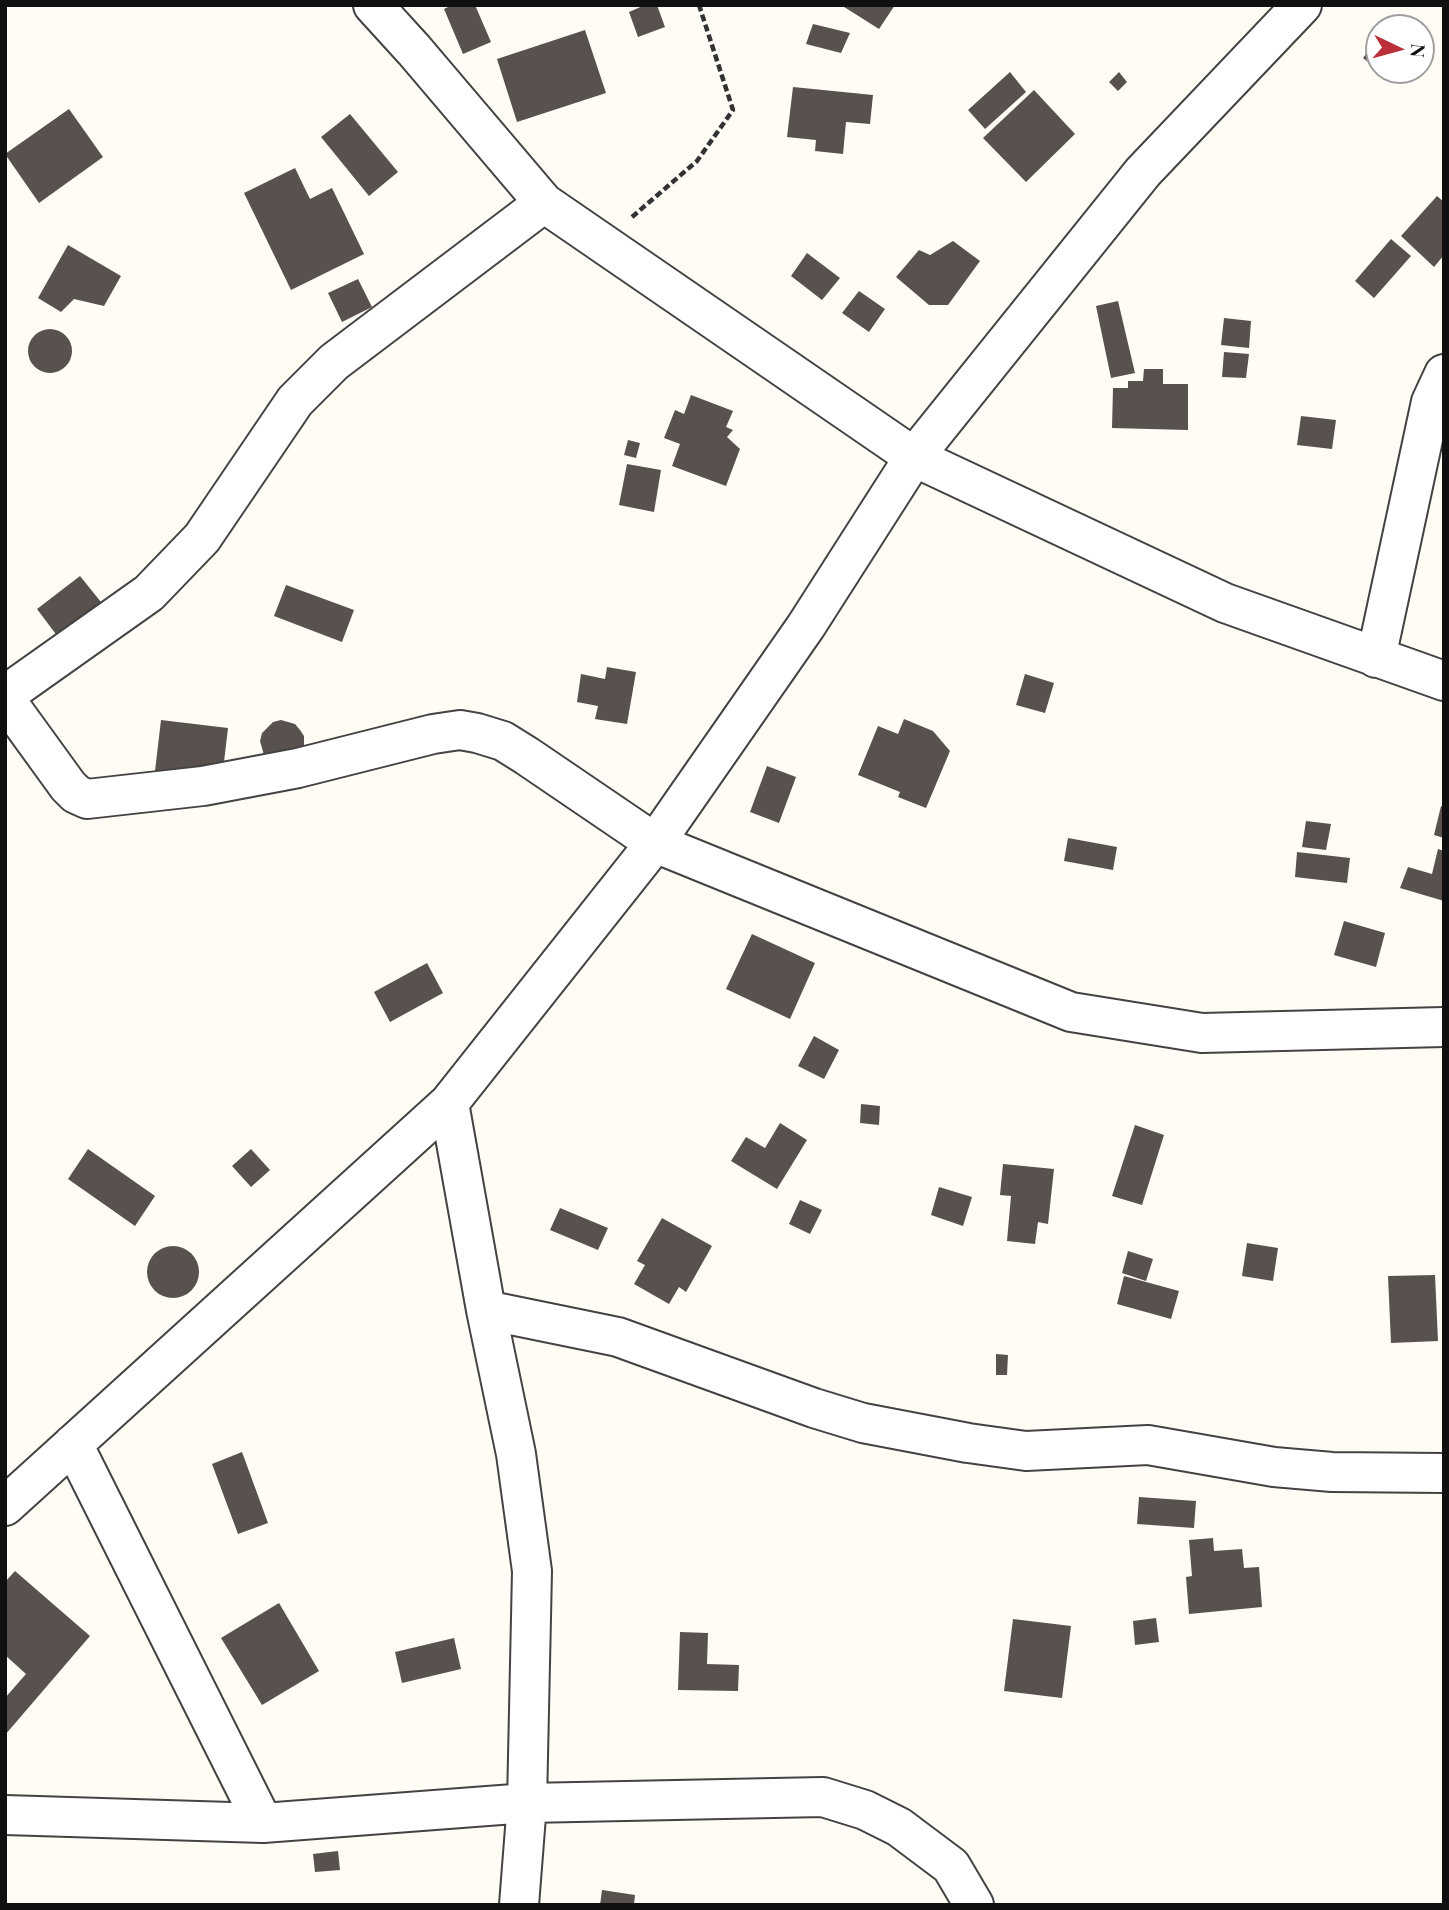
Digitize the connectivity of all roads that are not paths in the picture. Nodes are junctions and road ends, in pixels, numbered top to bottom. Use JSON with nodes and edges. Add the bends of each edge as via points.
{"nodes":[{"id":1,"x":373,"y":5,"type":"edge"},
{"id":2,"x":1302,"y":5,"type":"edge"},
{"id":3,"x":544,"y":202,"type":"junction"},
{"id":4,"x":1444,"y":374,"type":"edge"},
{"id":5,"x":914,"y":457,"type":"junction"},
{"id":6,"x":1376,"y":658,"type":"junction"},
{"id":7,"x":1444,"y":681,"type":"edge"},
{"id":8,"x":5,"y":697,"type":"edge"},
{"id":9,"x":656,"y":843,"type":"junction"},
{"id":10,"x":1444,"y":1027,"type":"edge"},
{"id":11,"x":449,"y":1103,"type":"junction"},
{"id":12,"x":486,"y":1310,"type":"junction"},
{"id":13,"x":73,"y":1444,"type":"junction"},
{"id":14,"x":1444,"y":1473,"type":"edge"},
{"id":15,"x":5,"y":1506,"type":"edge"},
{"id":16,"x":527,"y":1803,"type":"junction"},
{"id":17,"x":5,"y":1815,"type":"edge"},
{"id":18,"x":263,"y":1822,"type":"junction"},
{"id":19,"x":519,"y":1905,"type":"edge"},
{"id":20,"x":974,"y":1905,"type":"edge"}],
"edges":[{"from":1,"to":3,"type":"street"},
{"from":2,"to":5,"type":"street","via":[[1143,172]]},
{"from":3,"to":5,"type":"street"},
{"from":3,"to":8,"type":"street","via":[[334,362],[295,401],[202,538],[149,593]]},
{"from":4,"to":6,"type":"street","via":[[1431,402]]},
{"from":5,"to":6,"type":"street","via":[[1225,603]]},
{"from":5,"to":9,"type":"street","via":[[806,626]]},
{"from":6,"to":7,"type":"street"},
{"from":8,"to":9,"type":"street","via":[[68,786],[88,799],[203,786],[460,730],[503,741]]},
{"from":9,"to":10,"type":"street","via":[[1071,1012],[1202,1033]]},
{"from":9,"to":11,"type":"street"},
{"from":11,"to":12,"type":"street"},
{"from":11,"to":13,"type":"street"},
{"from":12,"to":14,"type":"street","via":[[618,1337],[863,1423],[968,1443],[1026,1451],[1148,1445],[1274,1467]]},
{"from":12,"to":16,"type":"street","via":[[516,1454],[532,1571]]},
{"from":13,"to":15,"type":"street"},
{"from":13,"to":18,"type":"street"},
{"from":16,"to":18,"type":"street"},
{"from":16,"to":19,"type":"street"},
{"from":16,"to":20,"type":"street","via":[[823,1797],[900,1827],[951,1866]]},
{"from":17,"to":18,"type":"street"}]}
